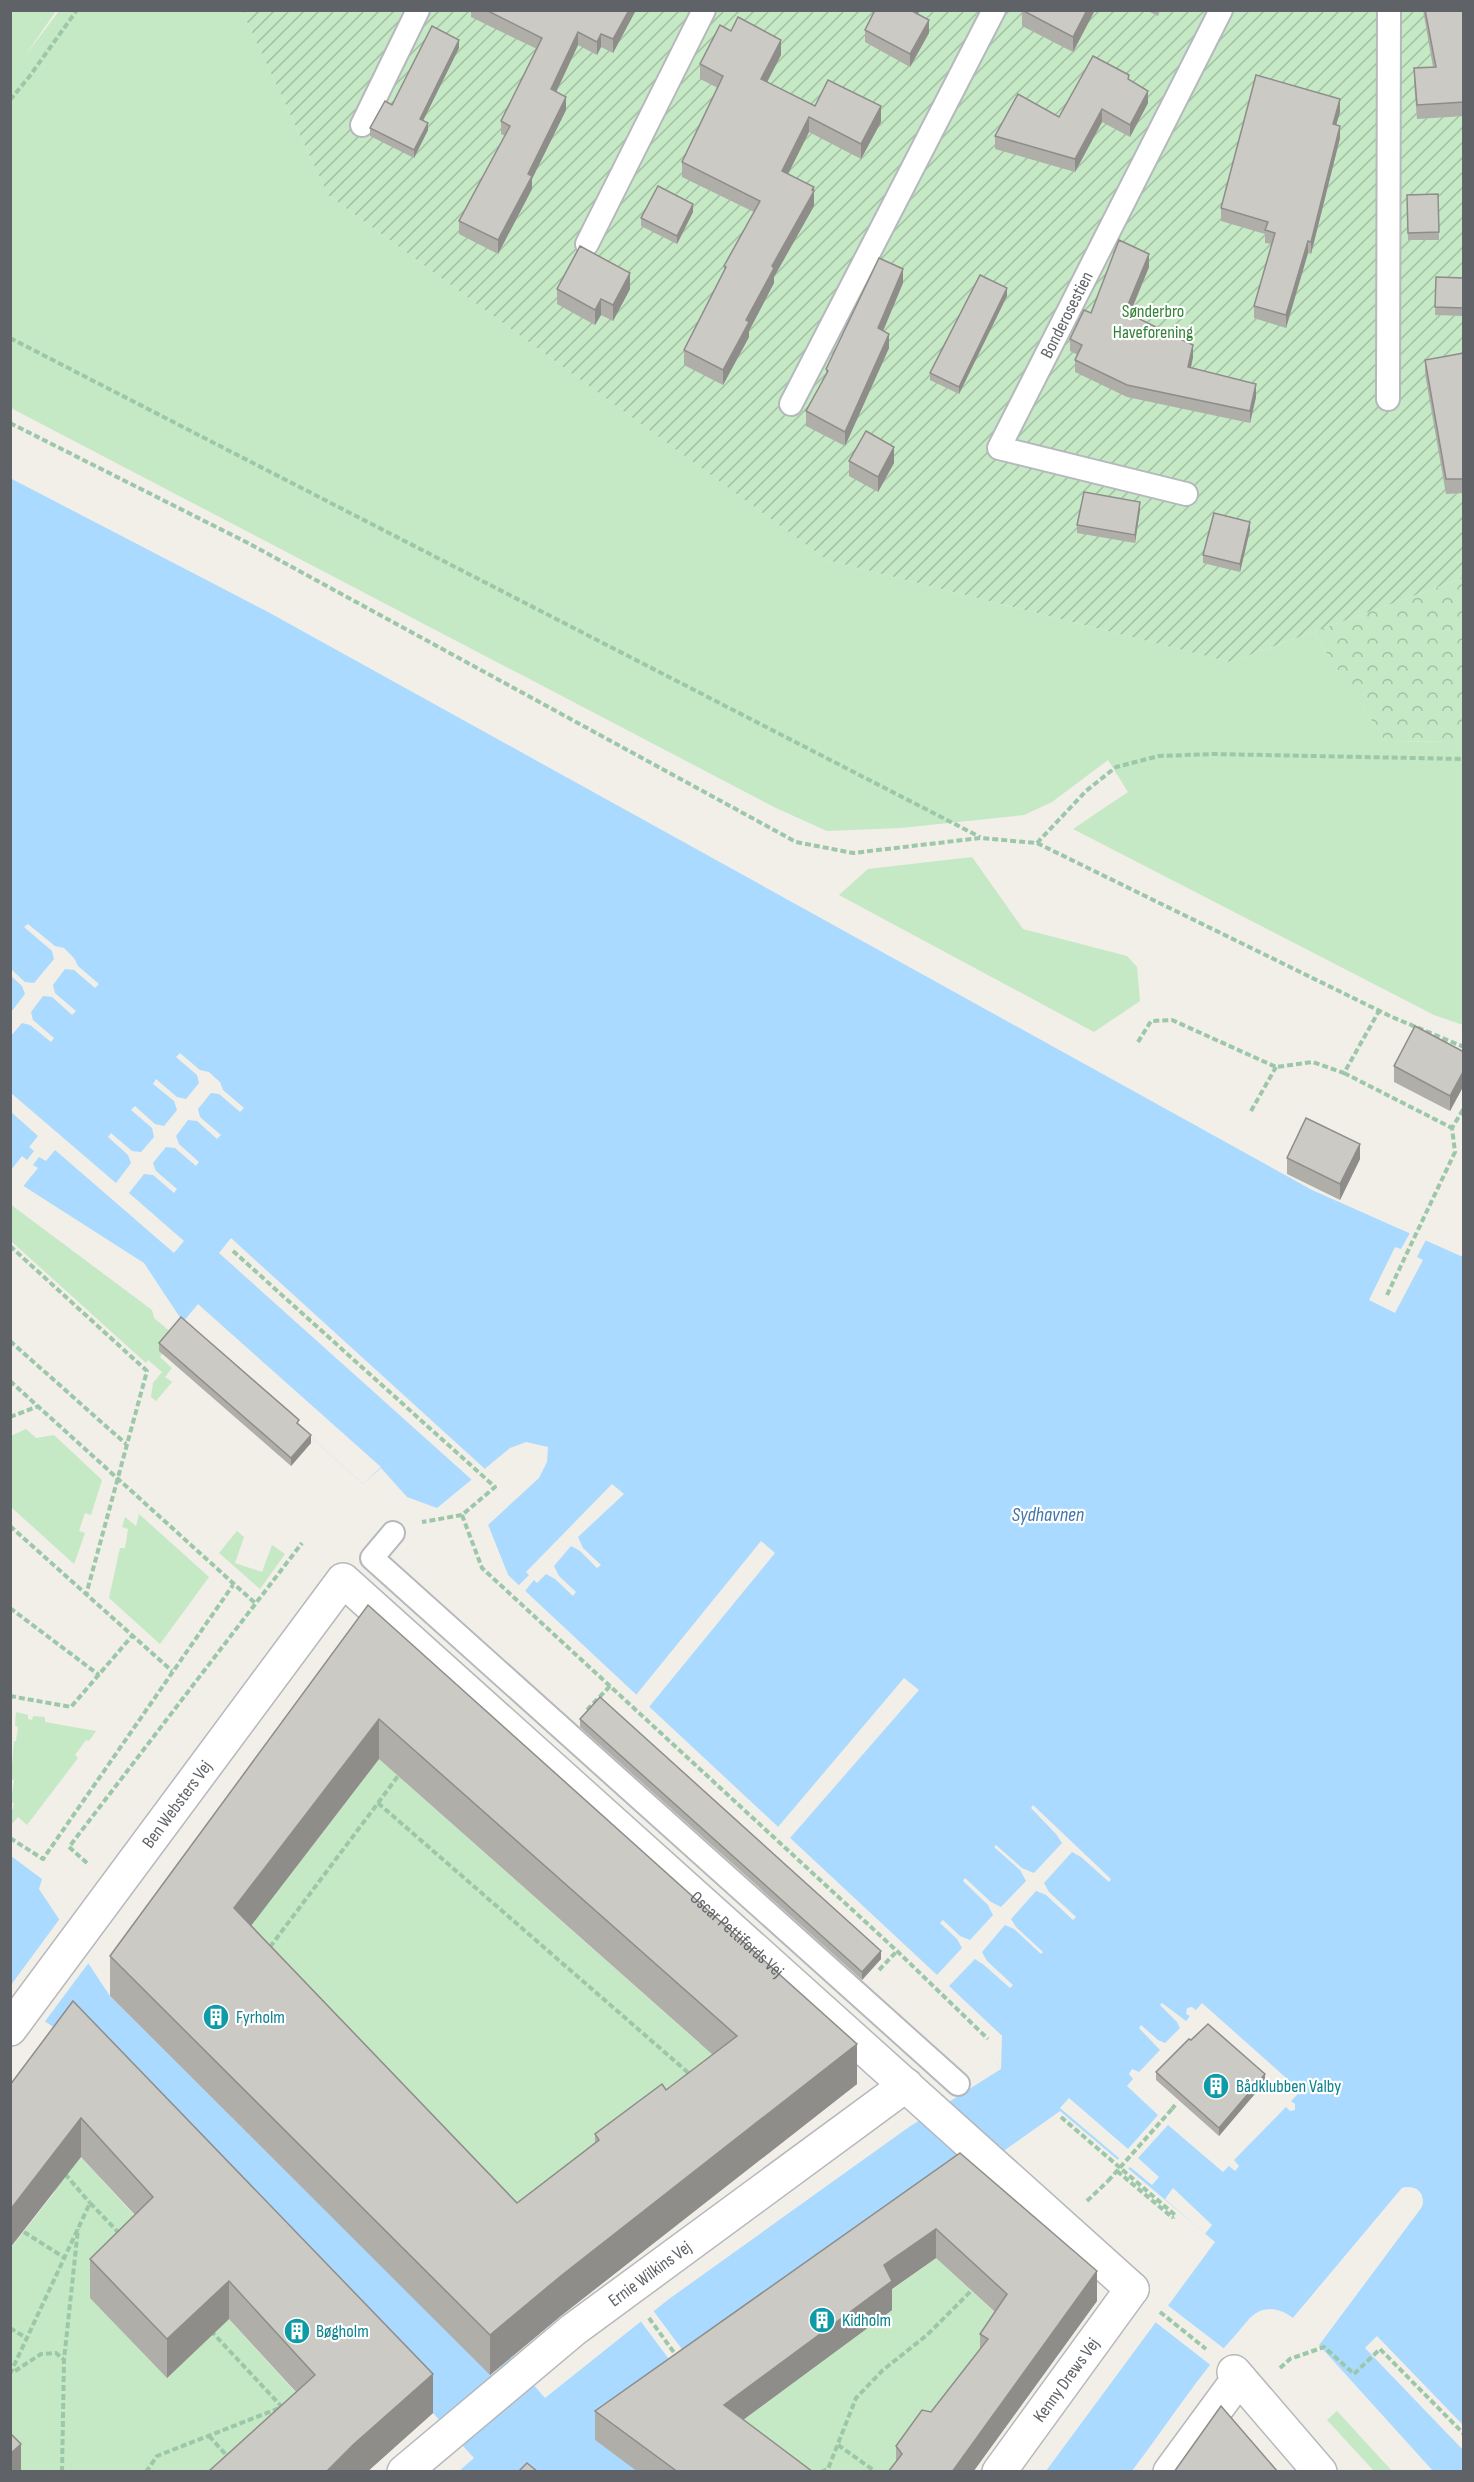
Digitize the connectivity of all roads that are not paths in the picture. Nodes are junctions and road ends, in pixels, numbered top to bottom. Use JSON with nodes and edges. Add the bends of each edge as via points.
{"nodes":[{"id":1,"x":418,"y":10,"type":"edge"},
{"id":2,"x":704,"y":10,"type":"edge"},
{"id":3,"x":994,"y":10,"type":"edge"},
{"id":4,"x":1221,"y":10,"type":"edge"},
{"id":5,"x":1389,"y":10,"type":"edge"},
{"id":6,"x":362,"y":125,"type":"dead end"},
{"id":7,"x":587,"y":244,"type":"dead end"},
{"id":8,"x":1388,"y":399,"type":"dead end"},
{"id":9,"x":791,"y":404,"type":"dead end"},
{"id":10,"x":1186,"y":494,"type":"dead end"},
{"id":11,"x":393,"y":1533,"type":"road end"},
{"id":12,"x":343,"y":1580,"type":"joint"},
{"id":13,"x":10,"y":2029,"type":"edge"},
{"id":14,"x":958,"y":2084,"type":"dead end"},
{"id":15,"x":914,"y":2093,"type":"junction"},
{"id":16,"x":1132,"y":2289,"type":"joint"},
{"id":17,"x":404,"y":2472,"type":"edge"},
{"id":18,"x":999,"y":2472,"type":"edge"},
{"id":19,"x":1170,"y":2472,"type":"edge"},
{"id":20,"x":1320,"y":2472,"type":"edge"}],
"edges":[{"from":1,"to":6,"type":"lane"},
{"from":2,"to":7,"type":"lane"},
{"from":3,"to":9,"type":"lane"},
{"from":4,"to":10,"type":"lane","name":"Bonderosestien","via":[[999,448]]},
{"from":5,"to":8,"type":"lane"},
{"from":11,"to":14,"type":"lane","via":[[372,1558]]},
{"from":12,"to":13,"type":"street","name":"Ben Websters Vej"},
{"from":12,"to":15,"type":"street","name":"Oscar Pettifords Vej"},
{"from":15,"to":16,"type":"street","name":"Oscar Pettifords Vej"},
{"from":15,"to":17,"type":"street","name":"Ernie Wilkins Vej","via":[[573,2330]]},
{"from":16,"to":18,"type":"street","name":"Kenny Drews Vej"},
{"from":19,"to":20,"type":"street","via":[[1228,2368]]}]}
